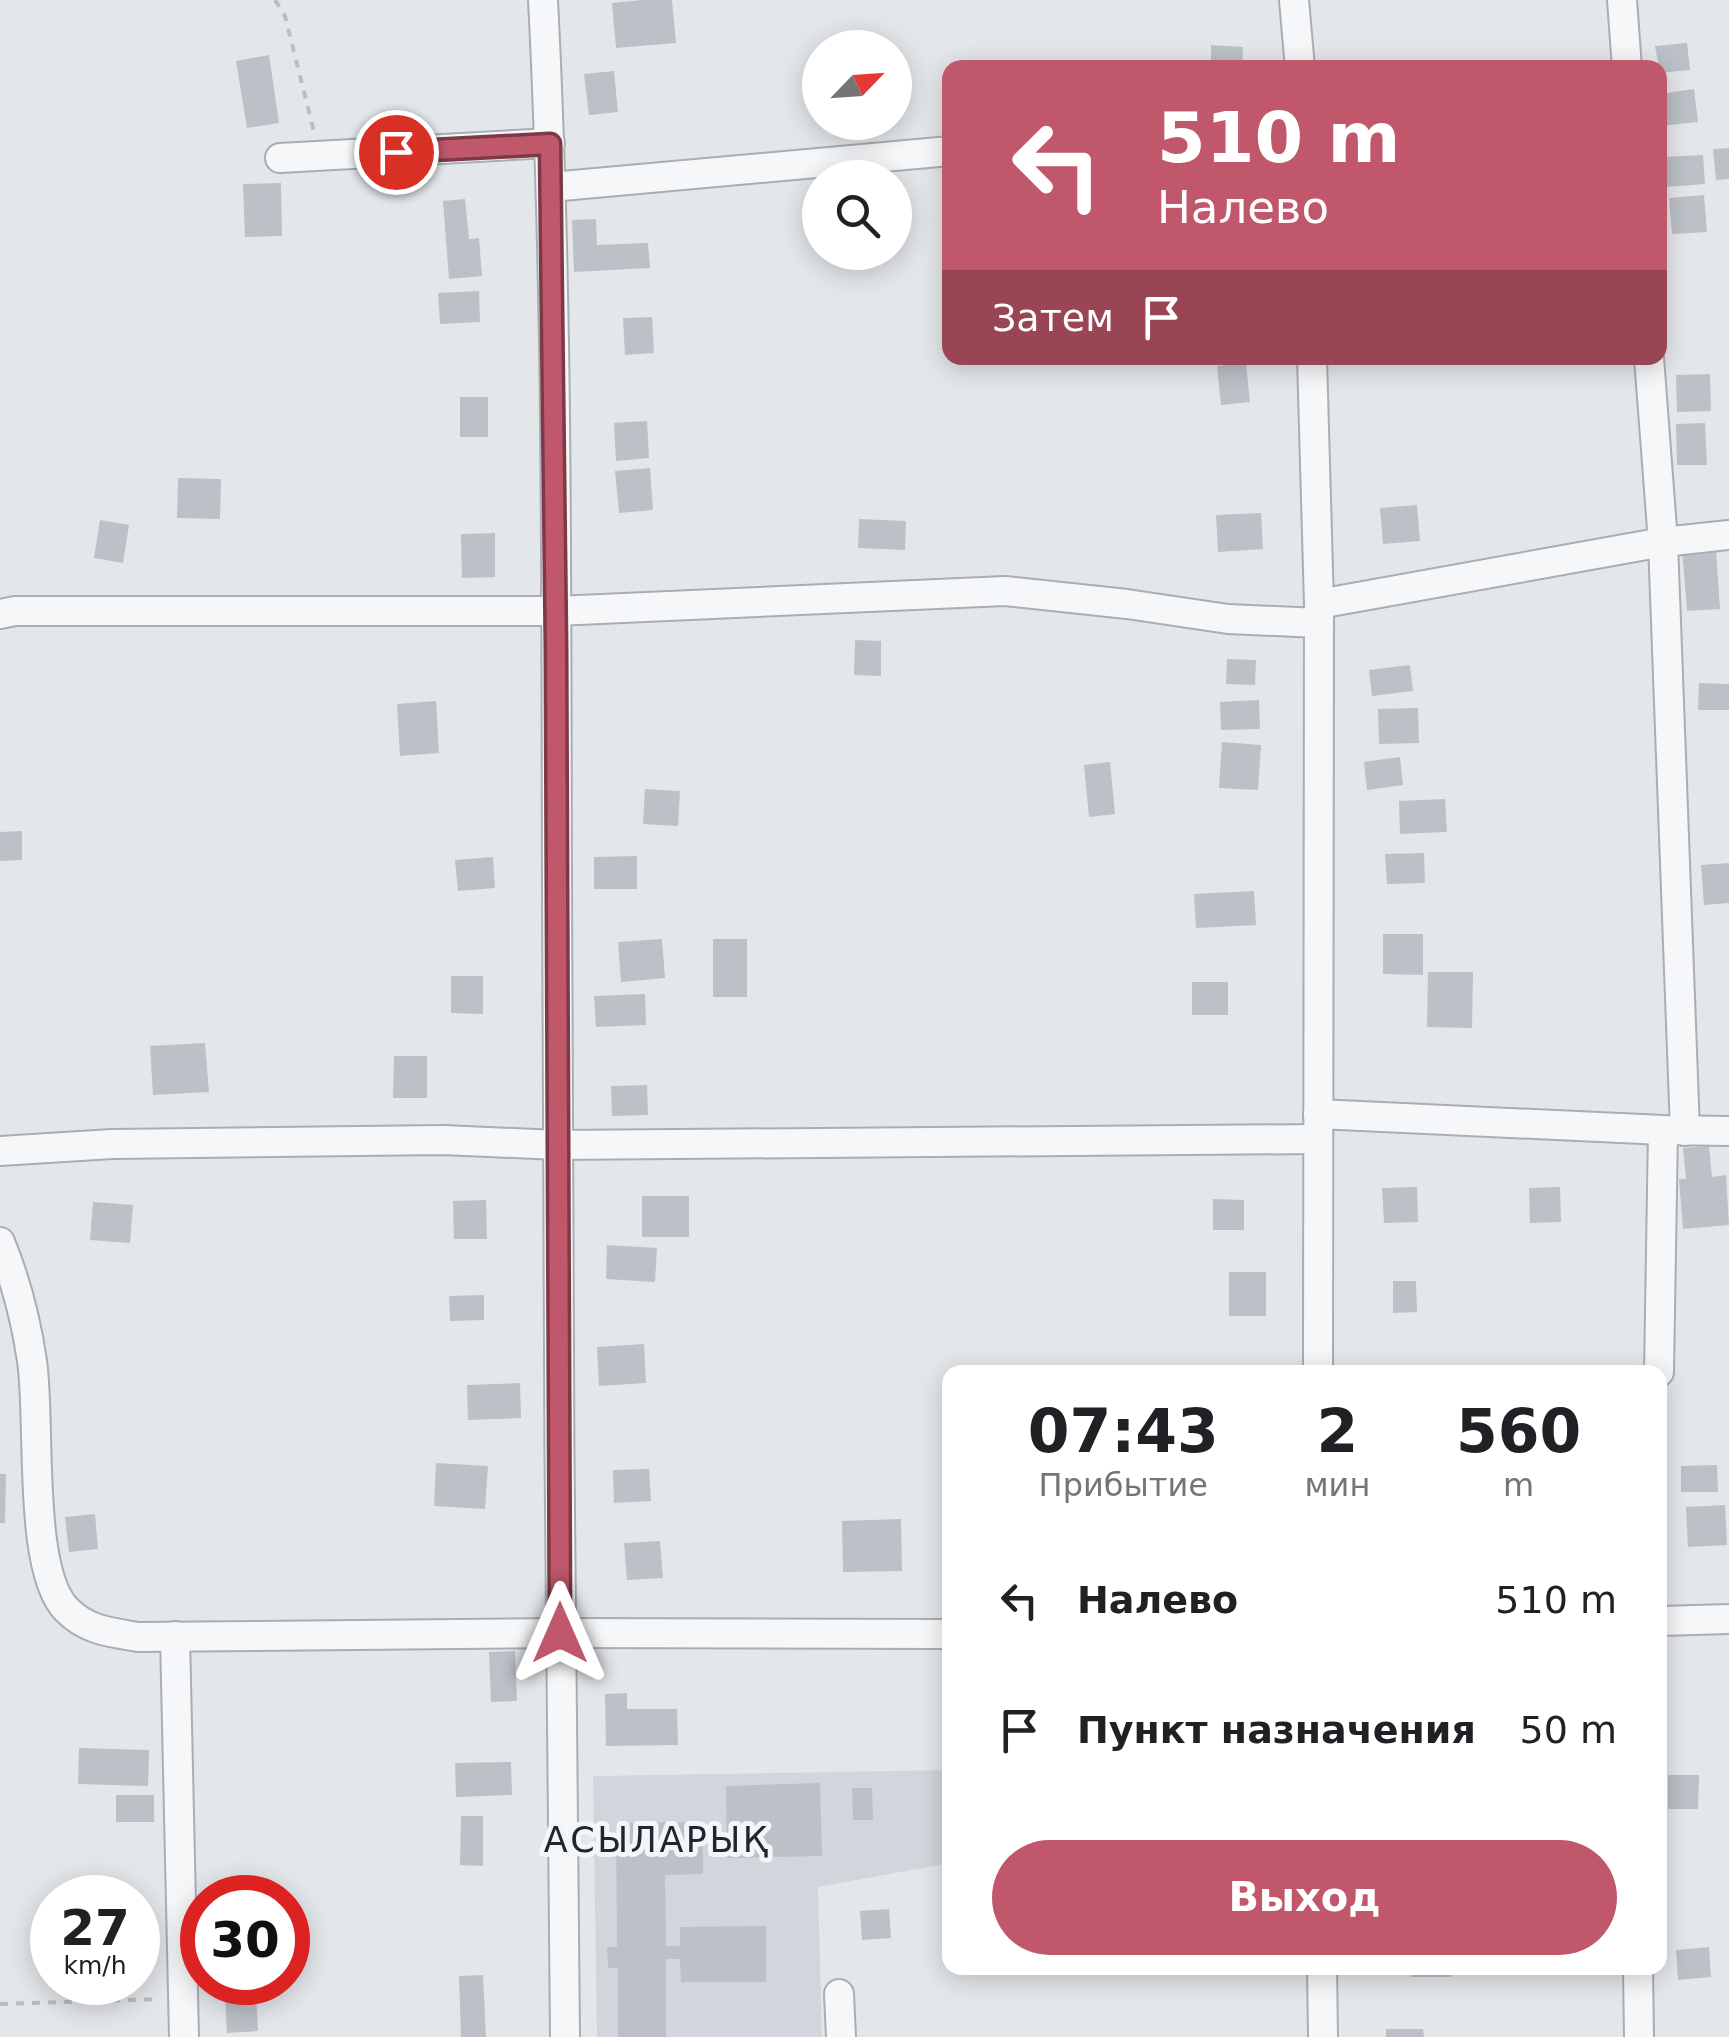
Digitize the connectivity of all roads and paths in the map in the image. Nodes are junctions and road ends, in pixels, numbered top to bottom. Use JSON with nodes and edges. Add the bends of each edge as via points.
{"nodes":[{"id":1,"x":275,"y":0,"type":"edge"},
{"id":2,"x":542,"y":0,"type":"edge"},
{"id":3,"x":1294,"y":0,"type":"edge"},
{"id":4,"x":1622,"y":0,"type":"edge"},
{"id":5,"x":1299,"y":60,"type":"edge"},
{"id":6,"x":1626,"y":60,"type":"edge"},
{"id":7,"x":550,"y":144,"type":"junction"},
{"id":8,"x":942,"y":152,"type":"edge"},
{"id":9,"x":320,"y":156,"type":"junction"},
{"id":10,"x":280,"y":158,"type":"dead end"},
{"id":11,"x":551,"y":187,"type":"junction"},
{"id":12,"x":1312,"y":365,"type":"edge"},
{"id":13,"x":1649,"y":365,"type":"edge"},
{"id":14,"x":1729,"y":535,"type":"edge"},
{"id":15,"x":1662,"y":542,"type":"junction"},
{"id":16,"x":556,"y":610,"type":"junction"},
{"id":17,"x":0,"y":614,"type":"edge"},
{"id":18,"x":1319,"y":614,"type":"junction"},
{"id":19,"x":1318,"y":1126,"type":"junction"},
{"id":20,"x":1674,"y":1130,"type":"junction"},
{"id":21,"x":1729,"y":1131,"type":"edge"},
{"id":22,"x":558,"y":1144,"type":"junction"},
{"id":23,"x":0,"y":1151,"type":"edge"},
{"id":24,"x":0,"y":1242,"type":"edge"},
{"id":25,"x":1318,"y":1365,"type":"edge"},
{"id":26,"x":1659,"y":1365,"type":"edge"},
{"id":27,"x":1729,"y":1618,"type":"edge"},
{"id":28,"x":1667,"y":1621,"type":"edge"},
{"id":29,"x":560,"y":1633,"type":"junction"},
{"id":30,"x":942,"y":1634,"type":"edge"},
{"id":31,"x":174,"y":1636,"type":"junction"},
{"id":32,"x":180,"y":1877,"type":"edge"},
{"id":33,"x":1322,"y":1975,"type":"edge"},
{"id":34,"x":1638,"y":1975,"type":"edge"},
{"id":35,"x":839,"y":1994,"type":"dead end"},
{"id":36,"x":180,"y":1998,"type":"edge"},
{"id":37,"x":0,"y":2004,"type":"edge"},
{"id":38,"x":183,"y":2005,"type":"edge"},
{"id":39,"x":184,"y":2037,"type":"edge"},
{"id":40,"x":564,"y":2037,"type":"edge"},
{"id":41,"x":841,"y":2037,"type":"edge"},
{"id":42,"x":1323,"y":2037,"type":"edge"},
{"id":43,"x":1639,"y":2037,"type":"edge"}],
"edges":[{"from":1,"to":9,"type":"path","via":[[285,16]]},
{"from":2,"to":7,"type":"street"},
{"from":3,"to":5,"type":"street"},
{"from":4,"to":6,"type":"street"},
{"from":7,"to":9,"type":"street"},
{"from":7,"to":11,"type":"street"},
{"from":8,"to":11,"type":"street"},
{"from":9,"to":10,"type":"street"},
{"from":11,"to":16,"type":"street"},
{"from":12,"to":18,"type":"street"},
{"from":13,"to":15,"type":"street"},
{"from":14,"to":15,"type":"street"},
{"from":15,"to":18,"type":"street"},
{"from":15,"to":20,"type":"street"},
{"from":16,"to":17,"type":"street"},
{"from":16,"to":18,"type":"street","via":[[1005,592],[1228,619]]},
{"from":16,"to":22,"type":"street"},
{"from":18,"to":19,"type":"street"},
{"from":19,"to":20,"type":"street"},
{"from":19,"to":22,"type":"street"},
{"from":19,"to":25,"type":"street"},
{"from":20,"to":21,"type":"street"},
{"from":20,"to":26,"type":"street"},
{"from":22,"to":23,"type":"street","via":[[190,1143]]},
{"from":22,"to":29,"type":"street"},
{"from":24,"to":31,"type":"street","via":[[15,1278],[33,1364],[50,1581],[65,1609],[92,1628]]},
{"from":27,"to":28,"type":"street"},
{"from":29,"to":30,"type":"street"},
{"from":29,"to":31,"type":"street"},
{"from":29,"to":40,"type":"street"},
{"from":31,"to":32,"type":"street"},
{"from":33,"to":42,"type":"street"},
{"from":34,"to":43,"type":"street"},
{"from":35,"to":41,"type":"street"},
{"from":36,"to":37,"type":"path"},
{"from":38,"to":39,"type":"street"}]}
